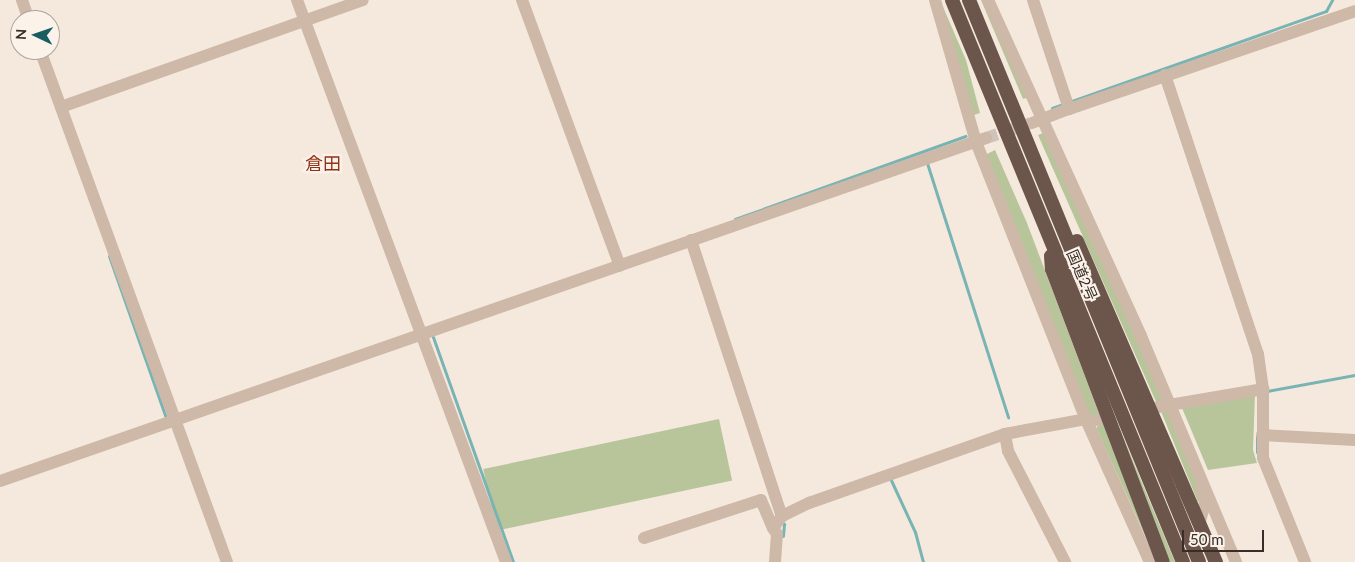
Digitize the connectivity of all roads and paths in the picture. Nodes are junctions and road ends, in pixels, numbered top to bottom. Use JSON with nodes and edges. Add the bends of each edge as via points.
{"nodes":[{"id":1,"x":297,"y":0,"type":"edge"},
{"id":2,"x":363,"y":0,"type":"edge"},
{"id":3,"x":522,"y":0,"type":"edge"},
{"id":4,"x":936,"y":0,"type":"edge"},
{"id":5,"x":952,"y":0,"type":"edge"},
{"id":6,"x":969,"y":0,"type":"edge"},
{"id":7,"x":988,"y":0,"type":"edge"},
{"id":8,"x":1033,"y":0,"type":"edge"},
{"id":9,"x":1355,"y":10,"type":"edge"},
{"id":10,"x":304,"y":20,"type":"junction"},
{"id":11,"x":44,"y":60,"type":"edge"},
{"id":12,"x":1165,"y":75,"type":"junction"},
{"id":13,"x":1004,"y":86,"type":"junction"},
{"id":14,"x":1068,"y":105,"type":"junction"},
{"id":15,"x":61,"y":107,"type":"junction"},
{"id":16,"x":1038,"y":121,"type":"junction"},
{"id":17,"x":981,"y":140,"type":"junction"},
{"id":18,"x":690,"y":240,"type":"junction"},
{"id":19,"x":1050,"y":240,"type":"junction"},
{"id":20,"x":619,"y":262,"type":"junction"},
{"id":21,"x":420,"y":331,"type":"junction"},
{"id":22,"x":1263,"y":389,"type":"junction"},
{"id":23,"x":1164,"y":406,"type":"junction"},
{"id":24,"x":172,"y":417,"type":"junction"},
{"id":25,"x":1101,"y":419,"type":"dead end"},
{"id":26,"x":1086,"y":420,"type":"junction"},
{"id":27,"x":1184,"y":433,"type":"junction"},
{"id":28,"x":1005,"y":434,"type":"junction"},
{"id":29,"x":1262,"y":435,"type":"junction"},
{"id":30,"x":1355,"y":440,"type":"edge"},
{"id":31,"x":0,"y":481,"type":"edge"},
{"id":32,"x":779,"y":521,"type":"junction"},
{"id":33,"x":1200,"y":522,"type":"junction"},
{"id":34,"x":644,"y":538,"type":"dead end"},
{"id":35,"x":227,"y":562,"type":"edge"},
{"id":36,"x":506,"y":562,"type":"edge"},
{"id":37,"x":775,"y":562,"type":"edge"},
{"id":38,"x":1066,"y":562,"type":"edge"},
{"id":39,"x":1150,"y":562,"type":"edge"},
{"id":40,"x":1163,"y":562,"type":"edge"},
{"id":41,"x":1184,"y":562,"type":"edge"},
{"id":42,"x":1199,"y":562,"type":"edge"},
{"id":43,"x":1216,"y":562,"type":"edge"},
{"id":44,"x":1236,"y":562,"type":"edge"},
{"id":45,"x":1305,"y":562,"type":"edge"}],
"edges":[{"from":1,"to":10,"type":"street"},
{"from":2,"to":10,"type":"street"},
{"from":3,"to":20,"type":"street"},
{"from":4,"to":17,"type":"street"},
{"from":5,"to":19,"type":"highway","name":"国道2号"},
{"from":6,"to":13,"type":"highway","name":"国道2号"},
{"from":7,"to":16,"type":"street"},
{"from":8,"to":14,"type":"street"},
{"from":9,"to":12,"type":"street"},
{"from":10,"to":15,"type":"street"},
{"from":10,"to":21,"type":"street"},
{"from":11,"to":15,"type":"street"},
{"from":12,"to":14,"type":"street"},
{"from":12,"to":22,"type":"street","via":[[1248,322],[1262,371]]},
{"from":13,"to":33,"type":"highway","via":[[1089,266]]},
{"from":13,"to":42,"type":"highway","name":"国道2号"},
{"from":14,"to":16,"type":"street"},
{"from":15,"to":24,"type":"street"},
{"from":16,"to":23,"type":"street"},
{"from":17,"to":18,"type":"street"},
{"from":17,"to":26,"type":"street"},
{"from":18,"to":20,"type":"street"},
{"from":18,"to":32,"type":"street"},
{"from":19,"to":40,"type":"highway","via":[[1052,269]]},
{"from":19,"to":41,"type":"highway","name":"国道2号"},
{"from":20,"to":21,"type":"street"},
{"from":21,"to":24,"type":"street"},
{"from":21,"to":36,"type":"street"},
{"from":22,"to":23,"type":"street"},
{"from":22,"to":29,"type":"street"},
{"from":23,"to":27,"type":"street"},
{"from":24,"to":31,"type":"street"},
{"from":24,"to":35,"type":"street"},
{"from":25,"to":26,"type":"street"},
{"from":26,"to":28,"type":"street"},
{"from":26,"to":39,"type":"street"},
{"from":27,"to":33,"type":"street","via":[[1204,495]]},
{"from":27,"to":44,"type":"street"},
{"from":28,"to":32,"type":"street","via":[[809,503]]},
{"from":28,"to":38,"type":"street","via":[[1008,450]]},
{"from":29,"to":30,"type":"street"},
{"from":29,"to":45,"type":"street","via":[[1263,458]]},
{"from":32,"to":34,"type":"street","via":[[761,500]]},
{"from":32,"to":37,"type":"street"},
{"from":33,"to":43,"type":"highway"}]}
